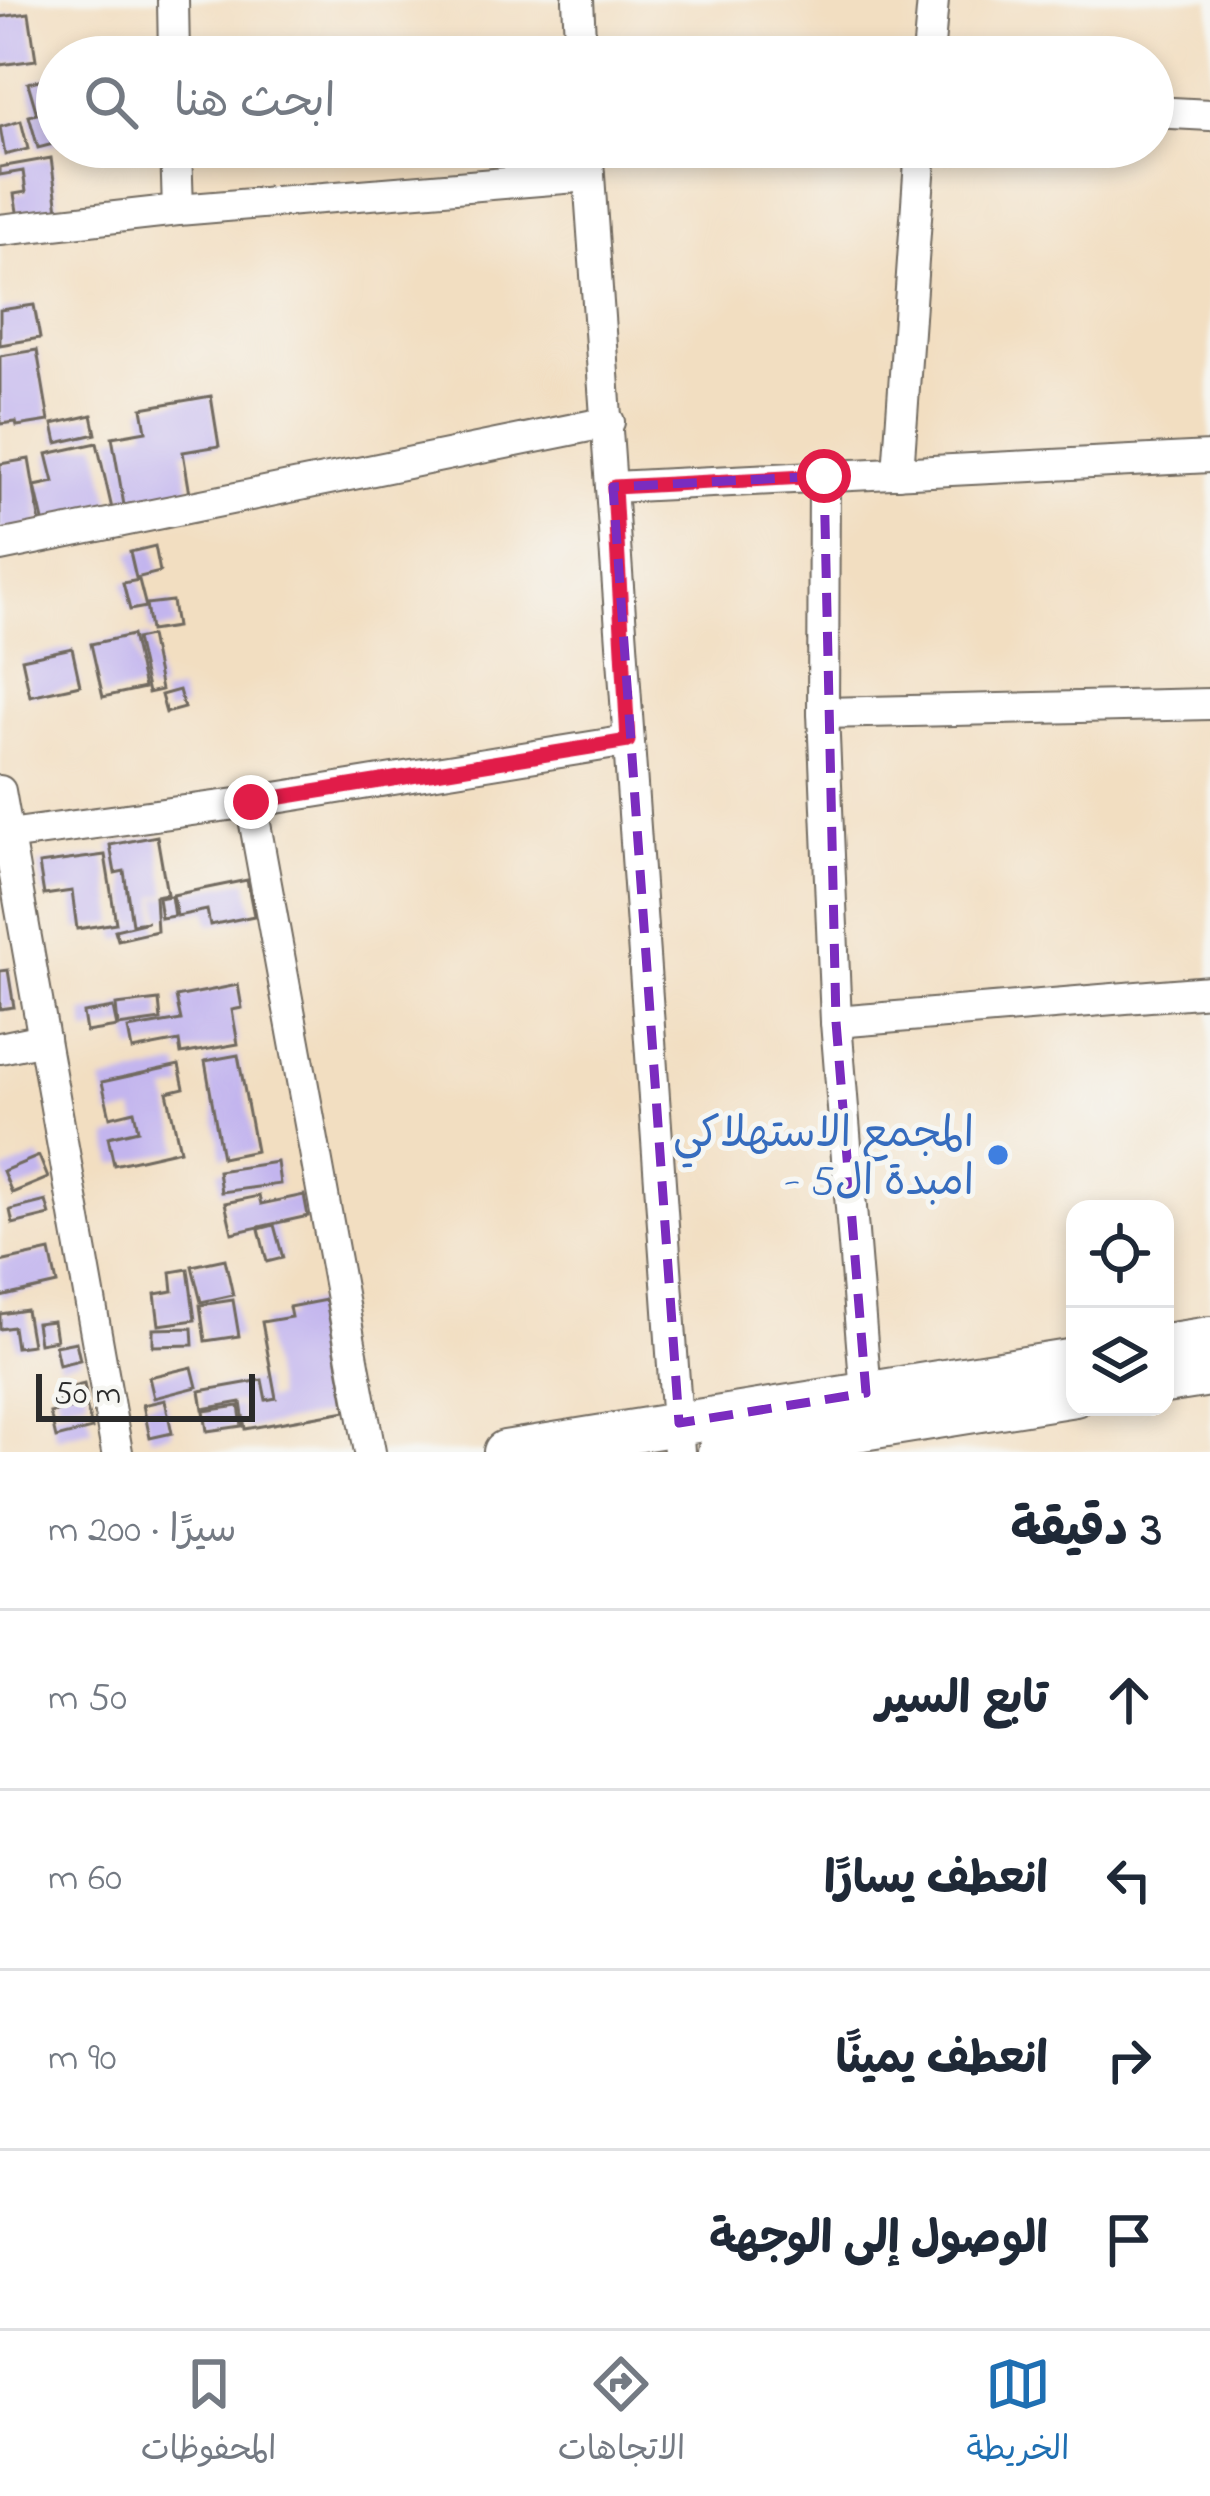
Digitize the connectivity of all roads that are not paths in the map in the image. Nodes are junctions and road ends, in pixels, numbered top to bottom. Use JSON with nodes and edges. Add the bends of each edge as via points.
{"nodes":[{"id":1,"x":173,"y":0,"type":"edge"},
{"id":2,"x":578,"y":0,"type":"edge"},
{"id":3,"x":933,"y":0,"type":"edge"},
{"id":4,"x":174,"y":36,"type":"edge"},
{"id":5,"x":580,"y":36,"type":"edge"},
{"id":6,"x":930,"y":36,"type":"edge"},
{"id":7,"x":1174,"y":113,"type":"edge"},
{"id":8,"x":1210,"y":115,"type":"edge"},
{"id":9,"x":177,"y":168,"type":"edge"},
{"id":10,"x":537,"y":168,"type":"edge"},
{"id":11,"x":588,"y":168,"type":"edge"},
{"id":12,"x":920,"y":168,"type":"edge"},
{"id":13,"x":178,"y":210,"type":"junction"},
{"id":14,"x":0,"y":230,"type":"edge"},
{"id":15,"x":609,"y":422,"type":"junction"},
{"id":16,"x":1210,"y":457,"type":"edge"},
{"id":17,"x":898,"y":473,"type":"junction"},
{"id":18,"x":824,"y":476,"type":"junction"},
{"id":19,"x":614,"y":487,"type":"junction"},
{"id":20,"x":0,"y":546,"type":"edge"},
{"id":21,"x":1210,"y":704,"type":"edge"},
{"id":22,"x":824,"y":713,"type":"junction"},
{"id":23,"x":628,"y":741,"type":"junction"},
{"id":24,"x":0,"y":791,"type":"edge"},
{"id":25,"x":251,"y":802,"type":"junction"},
{"id":26,"x":8,"y":836,"type":"junction"},
{"id":27,"x":1210,"y":991,"type":"edge"},
{"id":28,"x":836,"y":1022,"type":"junction"},
{"id":29,"x":44,"y":1040,"type":"junction"},
{"id":30,"x":0,"y":1048,"type":"edge"},
{"id":31,"x":1210,"y":1338,"type":"edge"},
{"id":32,"x":1174,"y":1344,"type":"edge"},
{"id":33,"x":1066,"y":1361,"type":"edge"},
{"id":34,"x":1210,"y":1375,"type":"edge"},
{"id":35,"x":1174,"y":1381,"type":"edge"},
{"id":36,"x":866,"y":1393,"type":"junction"},
{"id":37,"x":1066,"y":1396,"type":"edge"},
{"id":38,"x":679,"y":1438,"type":"edge"},
{"id":39,"x":117,"y":1452,"type":"edge"},
{"id":40,"x":370,"y":1452,"type":"edge"},
{"id":41,"x":505,"y":1452,"type":"edge"},
{"id":42,"x":719,"y":1452,"type":"edge"}],
"edges":[{"from":1,"to":4,"type":"street"},
{"from":2,"to":5,"type":"street"},
{"from":3,"to":6,"type":"street"},
{"from":7,"to":8,"type":"street"},
{"from":9,"to":13,"type":"street"},
{"from":10,"to":13,"type":"street"},
{"from":11,"to":15,"type":"street"},
{"from":12,"to":17,"type":"street"},
{"from":13,"to":14,"type":"street"},
{"from":15,"to":19,"type":"street"},
{"from":15,"to":20,"type":"street"},
{"from":16,"to":17,"type":"street"},
{"from":17,"to":18,"type":"street"},
{"from":18,"to":19,"type":"street"},
{"from":18,"to":22,"type":"street"},
{"from":19,"to":23,"type":"street"},
{"from":21,"to":22,"type":"street"},
{"from":22,"to":28,"type":"street"},
{"from":23,"to":25,"type":"street"},
{"from":23,"to":38,"type":"street"},
{"from":24,"to":26,"type":"street"},
{"from":25,"to":26,"type":"street"},
{"from":25,"to":40,"type":"street"},
{"from":26,"to":29,"type":"street"},
{"from":27,"to":28,"type":"street"},
{"from":28,"to":36,"type":"street"},
{"from":29,"to":30,"type":"street"},
{"from":29,"to":39,"type":"street"},
{"from":31,"to":32,"type":"main road"},
{"from":33,"to":36,"type":"main road"},
{"from":34,"to":35,"type":"main road"},
{"from":36,"to":38,"type":"main road"},
{"from":37,"to":42,"type":"main road"},
{"from":38,"to":41,"type":"main road"}]}
